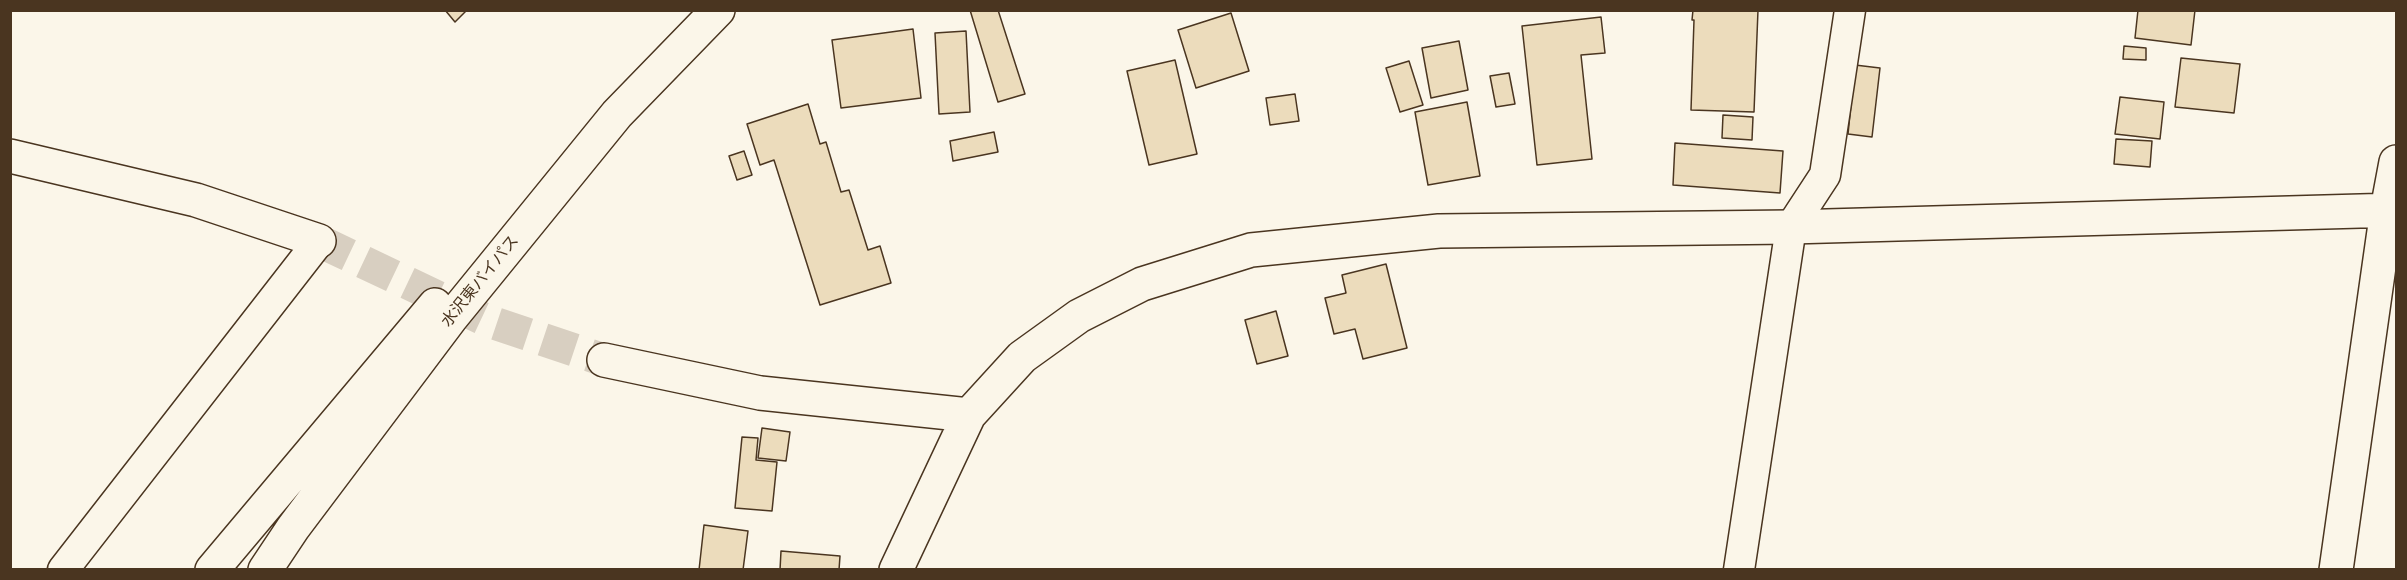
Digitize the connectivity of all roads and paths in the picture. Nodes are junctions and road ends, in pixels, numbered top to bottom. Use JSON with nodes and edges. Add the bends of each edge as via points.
{"nodes":[{"id":1,"x":718,"y":10,"type":"edge"},
{"id":2,"x":1850,"y":10,"type":"edge"},
{"id":3,"x":617,"y":114,"type":"junction"},
{"id":4,"x":10,"y":156,"type":"edge"},
{"id":5,"x":2397,"y":162,"type":"edge"},
{"id":6,"x":2392,"y":210,"type":"edge"},
{"id":7,"x":1791,"y":227,"type":"junction"},
{"id":8,"x":319,"y":241,"type":"joint"},
{"id":9,"x":604,"y":360,"type":"tunnel mouth"},
{"id":10,"x":969,"y":415,"type":"junction"},
{"id":11,"x":63,"y":570,"type":"edge"},
{"id":12,"x":212,"y":570,"type":"edge"},
{"id":13,"x":265,"y":570,"type":"edge"},
{"id":14,"x":896,"y":570,"type":"edge"},
{"id":15,"x":1739,"y":570,"type":"edge"},
{"id":16,"x":2336,"y":570,"type":"edge"}],
"edges":[{"from":1,"to":3,"type":"main road","name":"水沢東バイパス"},
{"from":2,"to":7,"type":"street","via":[[1825,175]]},
{"from":3,"to":12,"type":"main road","via":[[464,272]]},
{"from":3,"to":13,"type":"main road","name":"水沢東バイパス","via":[[451,318]]},
{"from":4,"to":8,"type":"main road","via":[[196,200]]},
{"from":5,"to":6,"type":"main road"},
{"from":6,"to":7,"type":"main road"},
{"from":6,"to":16,"type":"main road"},
{"from":7,"to":10,"type":"main road","via":[[1439,231],[1251,250],[1142,284],[1079,316],[1022,357]]},
{"from":7,"to":15,"type":"street"},
{"from":8,"to":11,"type":"street"},
{"from":9,"to":10,"type":"main road","via":[[760,393]]},
{"from":10,"to":14,"type":"main road"}]}
